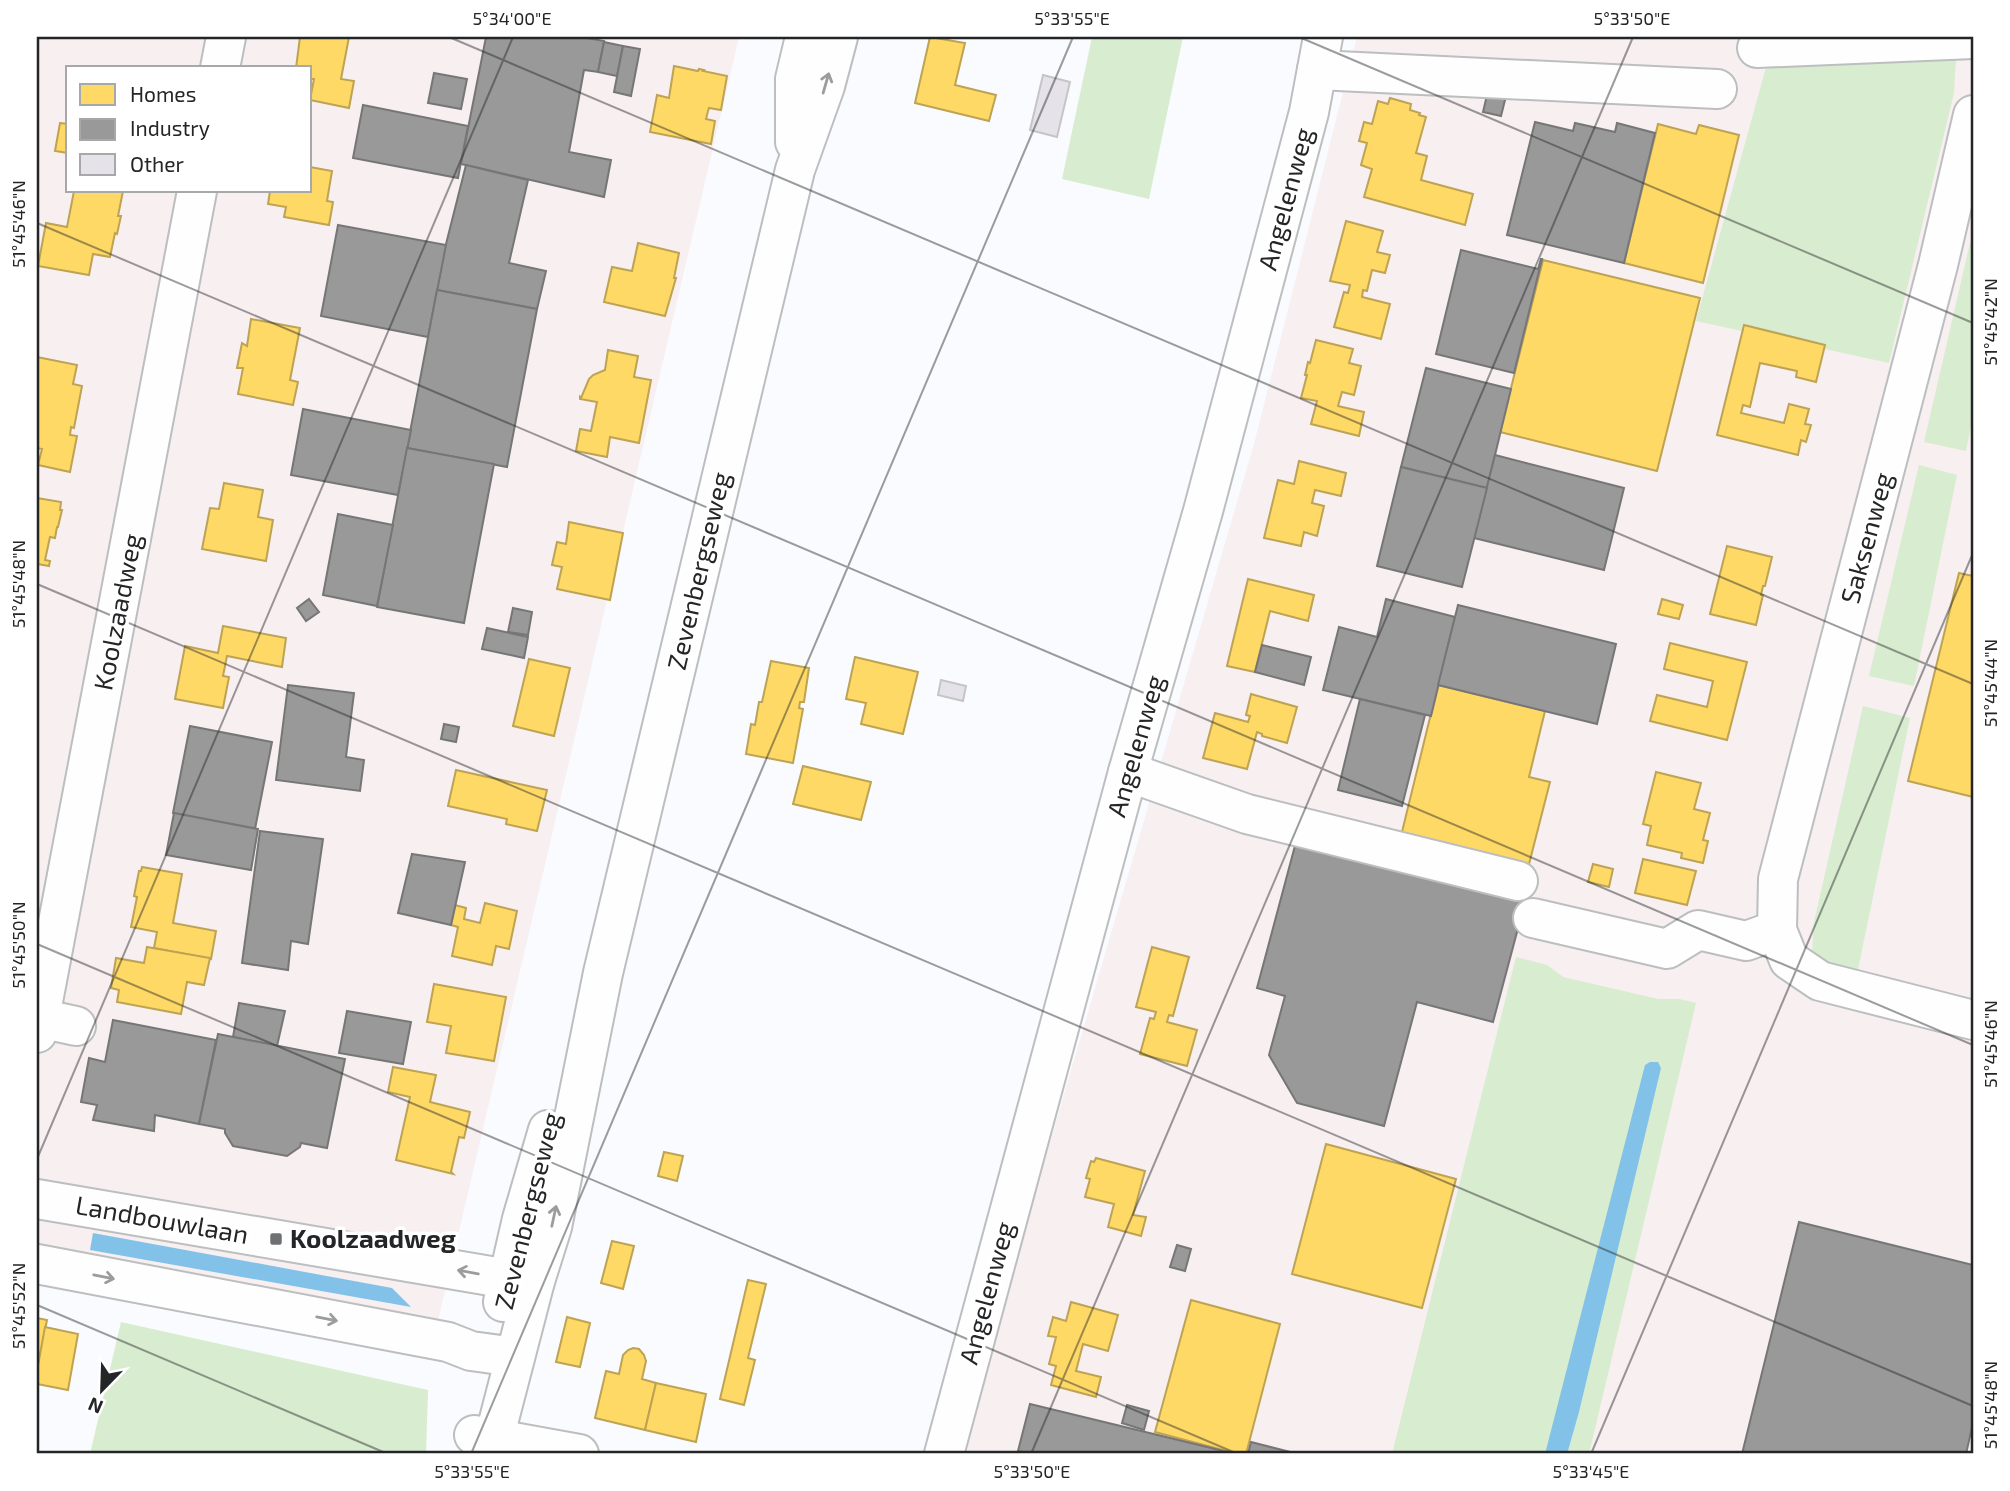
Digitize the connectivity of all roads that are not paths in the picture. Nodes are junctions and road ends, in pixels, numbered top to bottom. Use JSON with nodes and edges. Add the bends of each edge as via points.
{"nodes":[{"id":1,"x":226,"y":37,"type":"edge"},
{"id":2,"x":806,"y":37,"type":"edge"},
{"id":3,"x":838,"y":37,"type":"edge"},
{"id":4,"x":1973,"y":39,"type":"edge"},
{"id":5,"x":1757,"y":48,"type":"dead end"},
{"id":6,"x":1320,"y":53,"type":"edge"},
{"id":7,"x":220,"y":66,"type":"edge"},
{"id":8,"x":1717,"y":89,"type":"dead end"},
{"id":9,"x":1973,"y":115,"type":"edge"},
{"id":10,"x":794,"y":170,"type":"junction"},
{"id":11,"x":197,"y":192,"type":"edge"},
{"id":12,"x":1128,"y":772,"type":"junction"},
{"id":13,"x":1518,"y":881,"type":"dead end"},
{"id":14,"x":1533,"y":918,"type":"dead end"},
{"id":15,"x":1783,"y":945,"type":"junction"},
{"id":16,"x":1973,"y":1020,"type":"edge"},
{"id":17,"x":51,"y":1026,"type":"edge"},
{"id":18,"x":37,"y":1199,"type":"edge"},
{"id":19,"x":37,"y":1264,"type":"edge"},
{"id":20,"x":522,"y":1280,"type":"junction"},
{"id":21,"x":504,"y":1355,"type":"junction"},
{"id":22,"x":482,"y":1445,"type":"edge"},
{"id":23,"x":579,"y":1454,"type":"edge"},
{"id":24,"x":944,"y":1454,"type":"edge"}],
"edges":[{"from":1,"to":7,"type":"street"},
{"from":2,"to":10,"type":"street","name":"Zevenbergseweg","via":[[795,79]]},
{"from":10,"to":3,"type":"street","name":"Zevenbergseweg","one_way":true},
{"from":4,"to":5,"type":"street"},
{"from":6,"to":8,"type":"street"},
{"from":6,"to":12,"type":"street","name":"Angelenweg","via":[[1309,112],[1203,511]]},
{"from":9,"to":15,"type":"street","name":"Saksenweg","via":[[1778,879]]},
{"from":10,"to":20,"type":"street","name":"Zevenbergseweg","via":[[603,973],[552,1227]]},
{"from":11,"to":17,"type":"street","name":"Koolzaadweg"},
{"from":12,"to":13,"type":"street","via":[[1247,814]]},
{"from":12,"to":24,"type":"street","name":"Angelenweg"},
{"from":14,"to":15,"type":"street","via":[[1667,948],[1698,930]]},
{"from":15,"to":16,"type":"street","via":[[1820,981]]},
{"from":20,"to":18,"type":"street","name":"Landbouwlaan","one_way":true},
{"from":19,"to":21,"type":"street","one_way":true},
{"from":20,"to":21,"type":"street","name":"Zevenbergseweg"},
{"from":21,"to":22,"type":"street","name":"Zevenbergseweg"},
{"from":22,"to":23,"type":"street"}]}
